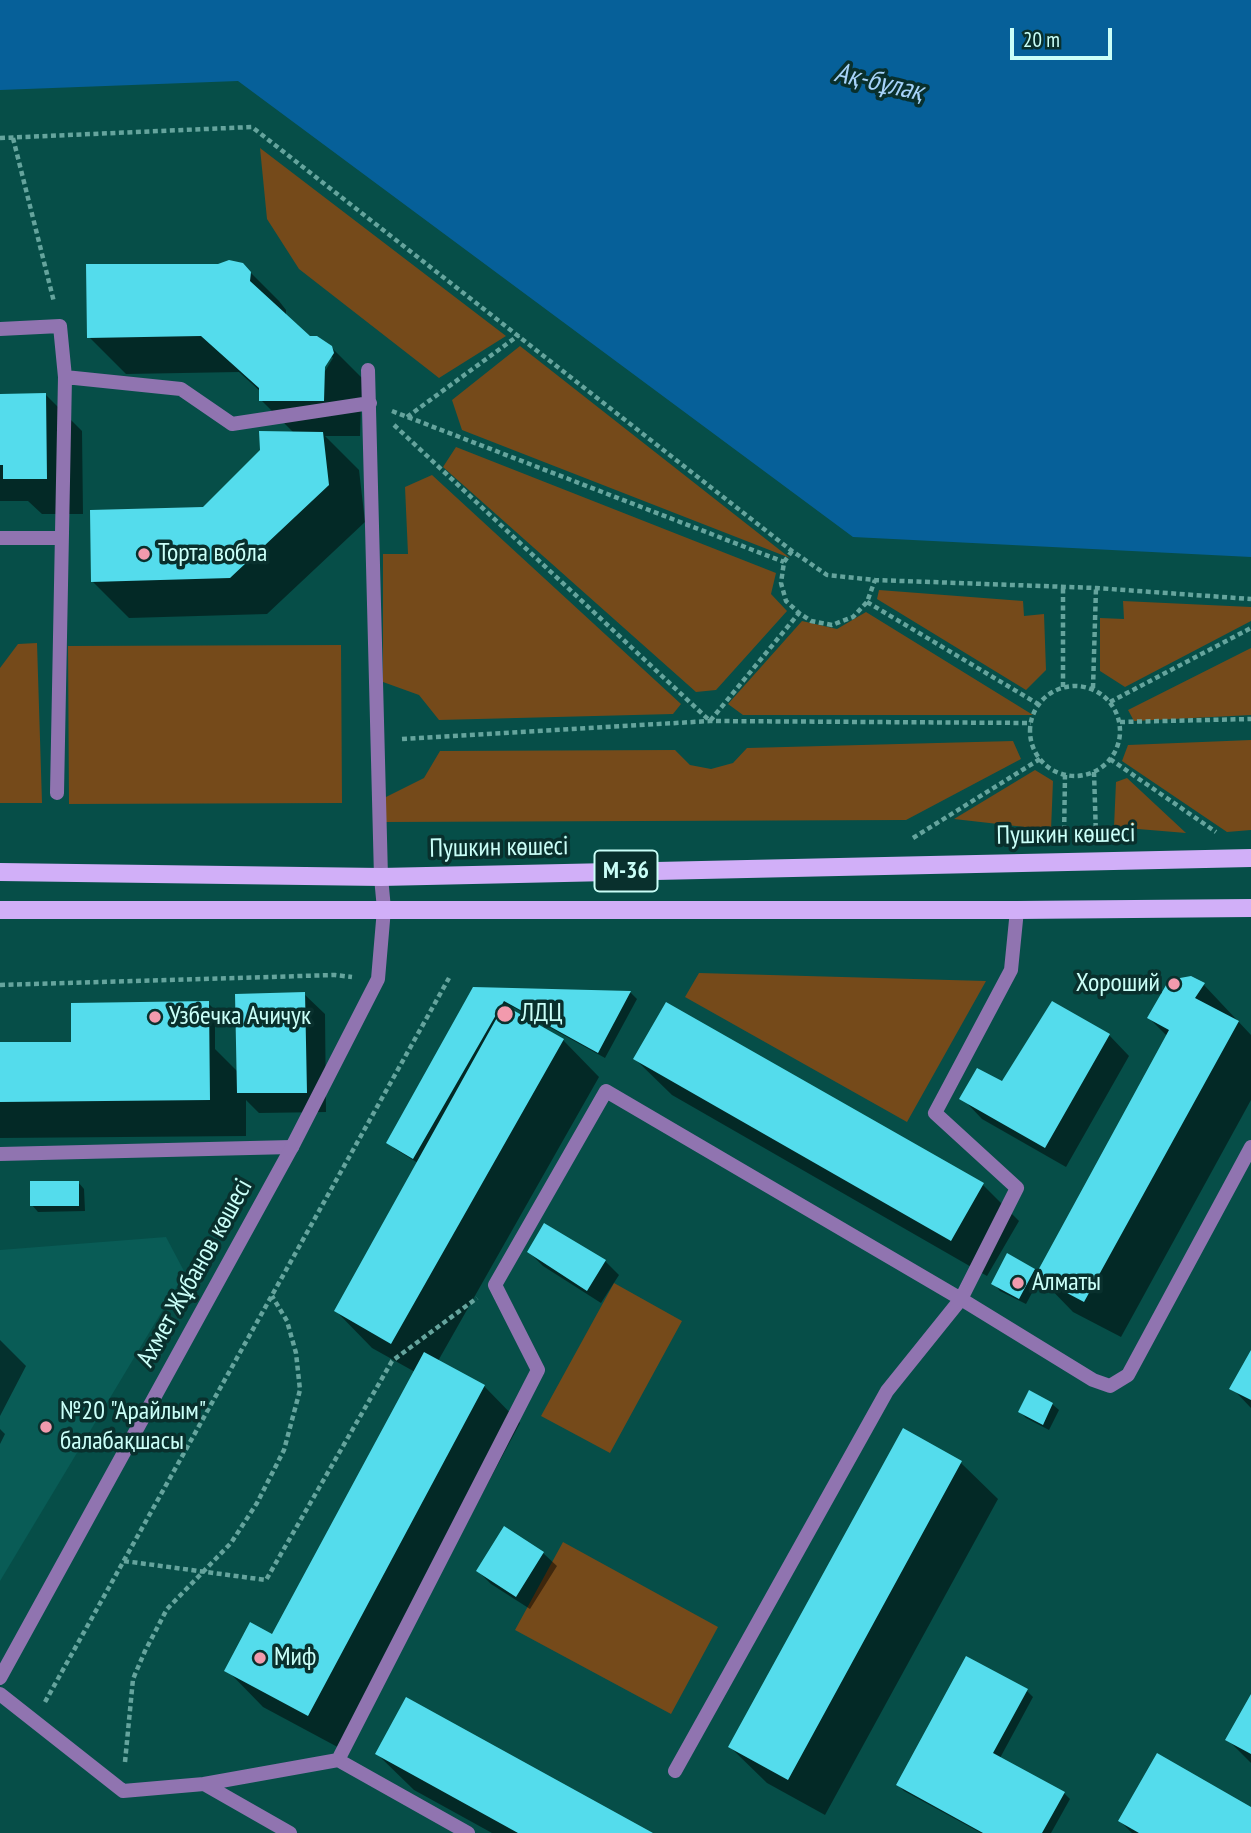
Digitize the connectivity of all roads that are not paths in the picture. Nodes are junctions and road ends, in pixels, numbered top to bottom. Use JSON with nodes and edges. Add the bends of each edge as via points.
{"nodes":[{"id":1,"x":0,"y":329,"type":"edge"},
{"id":2,"x":368,"y":370,"type":"dead end"},
{"id":3,"x":65,"y":377,"type":"junction"},
{"id":4,"x":370,"y":403,"type":"junction"},
{"id":5,"x":0,"y":538,"type":"edge"},
{"id":6,"x":61,"y":538,"type":"junction"},
{"id":7,"x":57,"y":793,"type":"dead end"},
{"id":8,"x":1251,"y":858,"type":"edge"},
{"id":9,"x":0,"y":872,"type":"edge"},
{"id":10,"x":381,"y":877,"type":"junction"},
{"id":11,"x":1251,"y":908,"type":"edge"},
{"id":12,"x":384,"y":909,"type":"junction"},
{"id":13,"x":0,"y":910,"type":"edge"},
{"id":14,"x":1017,"y":910,"type":"junction"},
{"id":15,"x":292,"y":1147,"type":"junction"},
{"id":16,"x":1251,"y":1147,"type":"edge"},
{"id":17,"x":0,"y":1154,"type":"edge"},
{"id":18,"x":961,"y":1299,"type":"junction"},
{"id":19,"x":0,"y":1678,"type":"edge"},
{"id":20,"x":0,"y":1694,"type":"edge"},
{"id":21,"x":338,"y":1760,"type":"junction"},
{"id":22,"x":675,"y":1771,"type":"dead end"},
{"id":23,"x":205,"y":1784,"type":"junction"},
{"id":24,"x":290,"y":1833,"type":"edge"},
{"id":25,"x":468,"y":1833,"type":"edge"}],
"edges":[{"from":1,"to":3,"type":"street","via":[[60,326]]},
{"from":2,"to":4,"type":"street","name":"Ахмет Жұбанов көшесі"},
{"from":3,"to":4,"type":"street","via":[[181,389],[232,424]]},
{"from":3,"to":6,"type":"street"},
{"from":4,"to":10,"type":"street","name":"Ахмет Жұбанов көшесі"},
{"from":5,"to":6,"type":"street"},
{"from":6,"to":7,"type":"street"},
{"from":8,"to":10,"type":"main road","name":"Пушкин көшесі","number":"M-36"},
{"from":9,"to":10,"type":"main road","name":"Пушкин көшесі","number":"M-36"},
{"from":10,"to":12,"type":"street","name":"Ахмет Жұбанов көшесі"},
{"from":11,"to":14,"type":"main road","number":"M-36"},
{"from":12,"to":13,"type":"main road","number":"M-36"},
{"from":12,"to":14,"type":"main road","number":"M-36"},
{"from":12,"to":15,"type":"street","name":"Ахмет Жұбанов көшесі","via":[[378,979]]},
{"from":14,"to":18,"type":"street","via":[[1012,970],[935,1113],[1017,1188]]},
{"from":15,"to":17,"type":"street"},
{"from":15,"to":19,"type":"street","name":"Ахмет Жұбанов көшесі"},
{"from":16,"to":18,"type":"street","via":[[1128,1375],[1110,1386]]},
{"from":18,"to":21,"type":"street","via":[[606,1091],[495,1285],[538,1370]]},
{"from":18,"to":22,"type":"street","via":[[887,1391]]},
{"from":20,"to":23,"type":"street","via":[[123,1791]]},
{"from":21,"to":23,"type":"street"},
{"from":21,"to":25,"type":"street"},
{"from":23,"to":24,"type":"street"}]}
